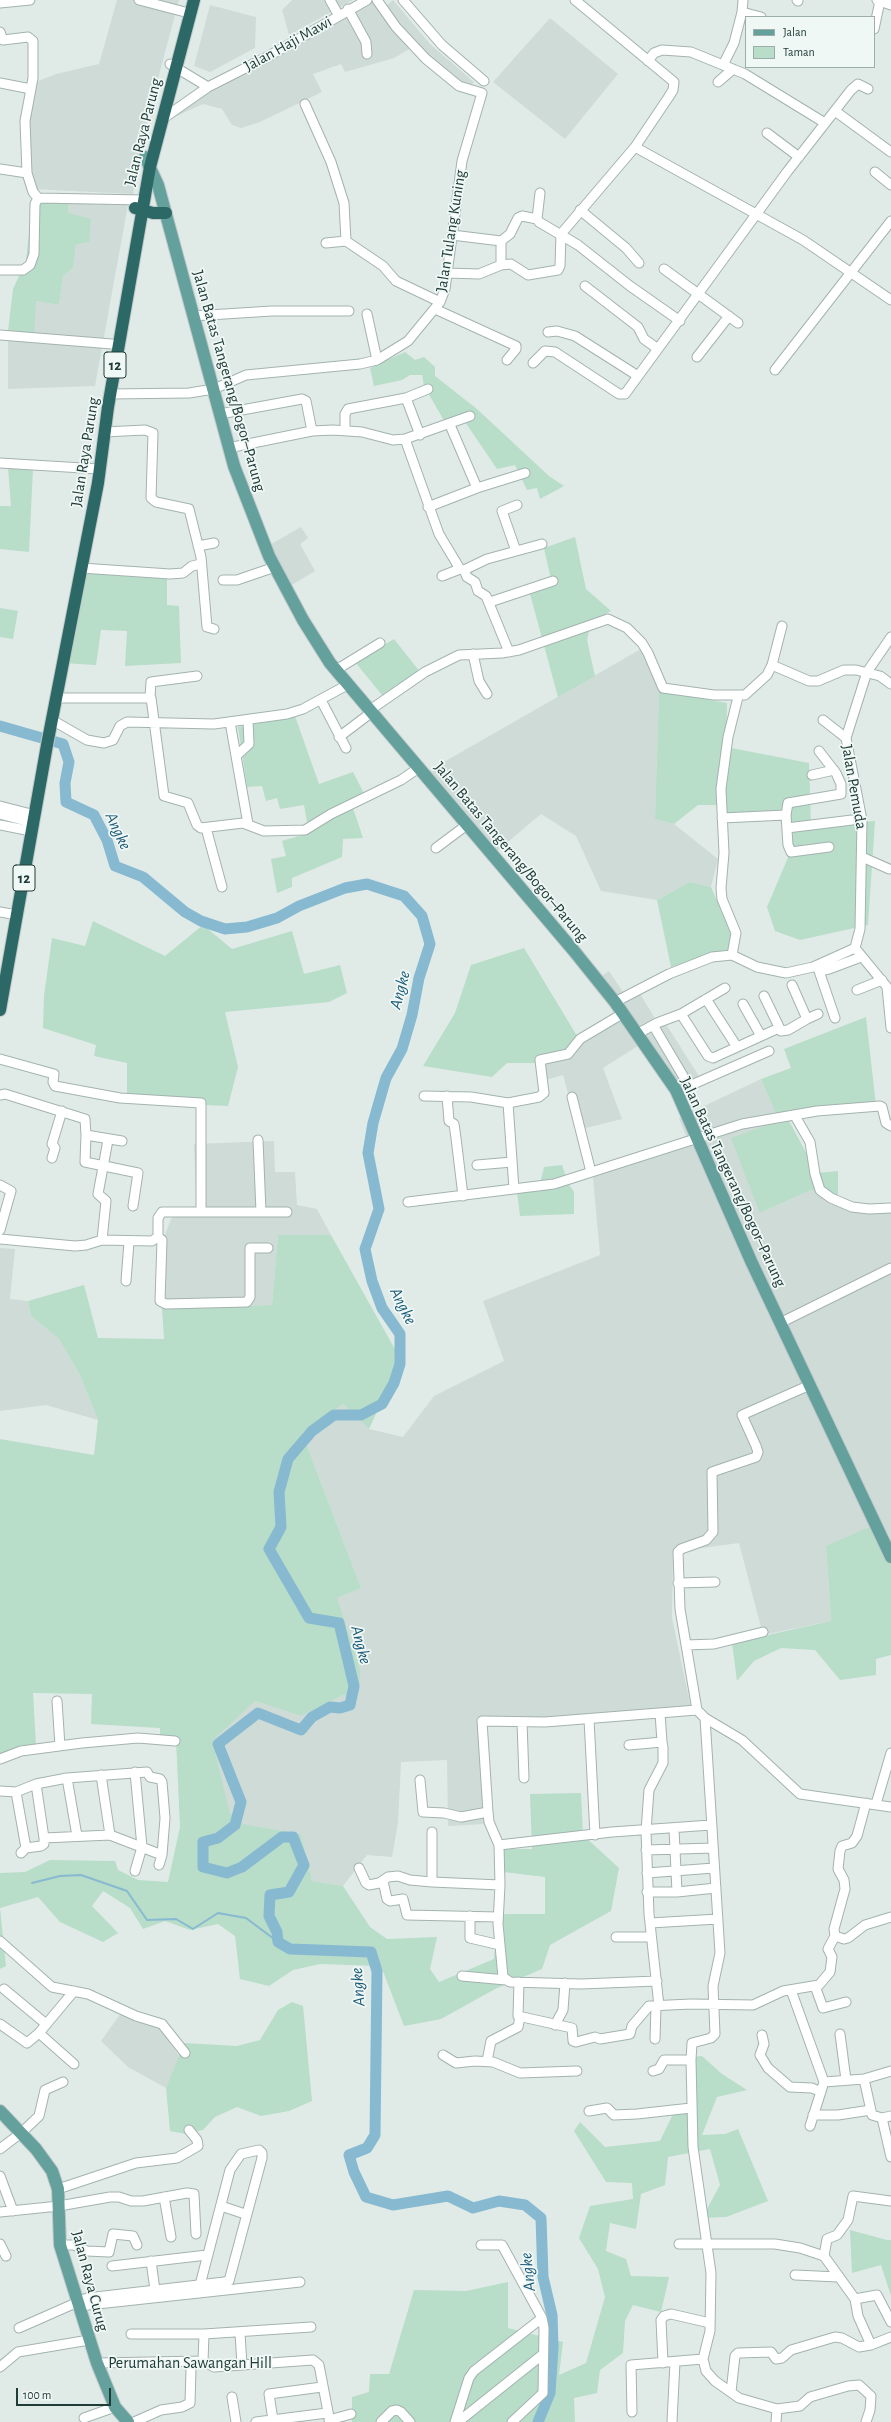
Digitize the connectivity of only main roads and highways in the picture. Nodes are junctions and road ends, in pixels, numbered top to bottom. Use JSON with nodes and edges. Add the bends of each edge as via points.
{"nodes":[{"id":1,"x":194,"y":0,"type":"edge"},
{"id":2,"x":186,"y":6,"type":"edge"},
{"id":3,"x":173,"y":65,"type":"junction"},
{"id":4,"x":148,"y":162,"type":"junction"},
{"id":5,"x":139,"y":204,"type":"junction"},
{"id":6,"x":166,"y":213,"type":"junction"},
{"id":7,"x":118,"y":326,"type":"junction"},
{"id":8,"x":96,"y":469,"type":"junction"},
{"id":9,"x":45,"y":739,"type":"junction"},
{"id":10,"x":10,"y":914,"type":"edge"},
{"id":11,"x":0,"y":978,"type":"edge"},
{"id":12,"x":0,"y":1010,"type":"edge"},
{"id":13,"x":891,"y":1557,"type":"edge"},
{"id":14,"x":0,"y":2111,"type":"edge"},
{"id":15,"x":126,"y":2421,"type":"edge"}],
"edges":[{"from":1,"to":3,"type":"highway","name":"Jalan Raya Parung","number":"12"},
{"from":2,"to":3,"type":"highway","name":"Jalan Raya Parung","number":"12"},
{"from":3,"to":4,"type":"highway","name":"Jalan Raya Parung","number":"12"},
{"from":3,"to":4,"type":"highway","name":"Jalan Raya Parung","number":"12"},
{"from":4,"to":5,"type":"highway","name":"Jalan Raya Parung","number":"12"},
{"from":4,"to":6,"type":"main road","name":"Jalan Batas Tangerang/Bogor–Parung"},
{"from":5,"to":6,"type":"highway"},
{"from":5,"to":7,"type":"highway","name":"Jalan Raya Parung","number":"12"},
{"from":6,"to":13,"type":"main road","name":"Jalan Batas Tangerang/Bogor–Parung","via":[[228,448],[258,532],[303,620],[336,670],[615,1002],[676,1090],[780,1323]]},
{"from":7,"to":8,"type":"highway","name":"Jalan Raya Parung","number":"12","via":[[110,394]]},
{"from":7,"to":8,"type":"highway","name":"Jalan Raya Parung","number":"12","via":[[112,344]]},
{"from":8,"to":9,"type":"highway","name":"Jalan Raya Parung","number":"12"},
{"from":8,"to":9,"type":"highway","name":"Jalan Raya Parung","number":"12","via":[[81,568],[52,720]]},
{"from":9,"to":10,"type":"highway","number":"12"},
{"from":10,"to":11,"type":"highway","number":"12"},
{"from":10,"to":12,"type":"highway","number":"12"},
{"from":14,"to":15,"type":"main road","name":"Jalan Raya Curug","via":[[52,2171],[58,2189],[60,2245],[97,2364],[115,2407]]}]}
